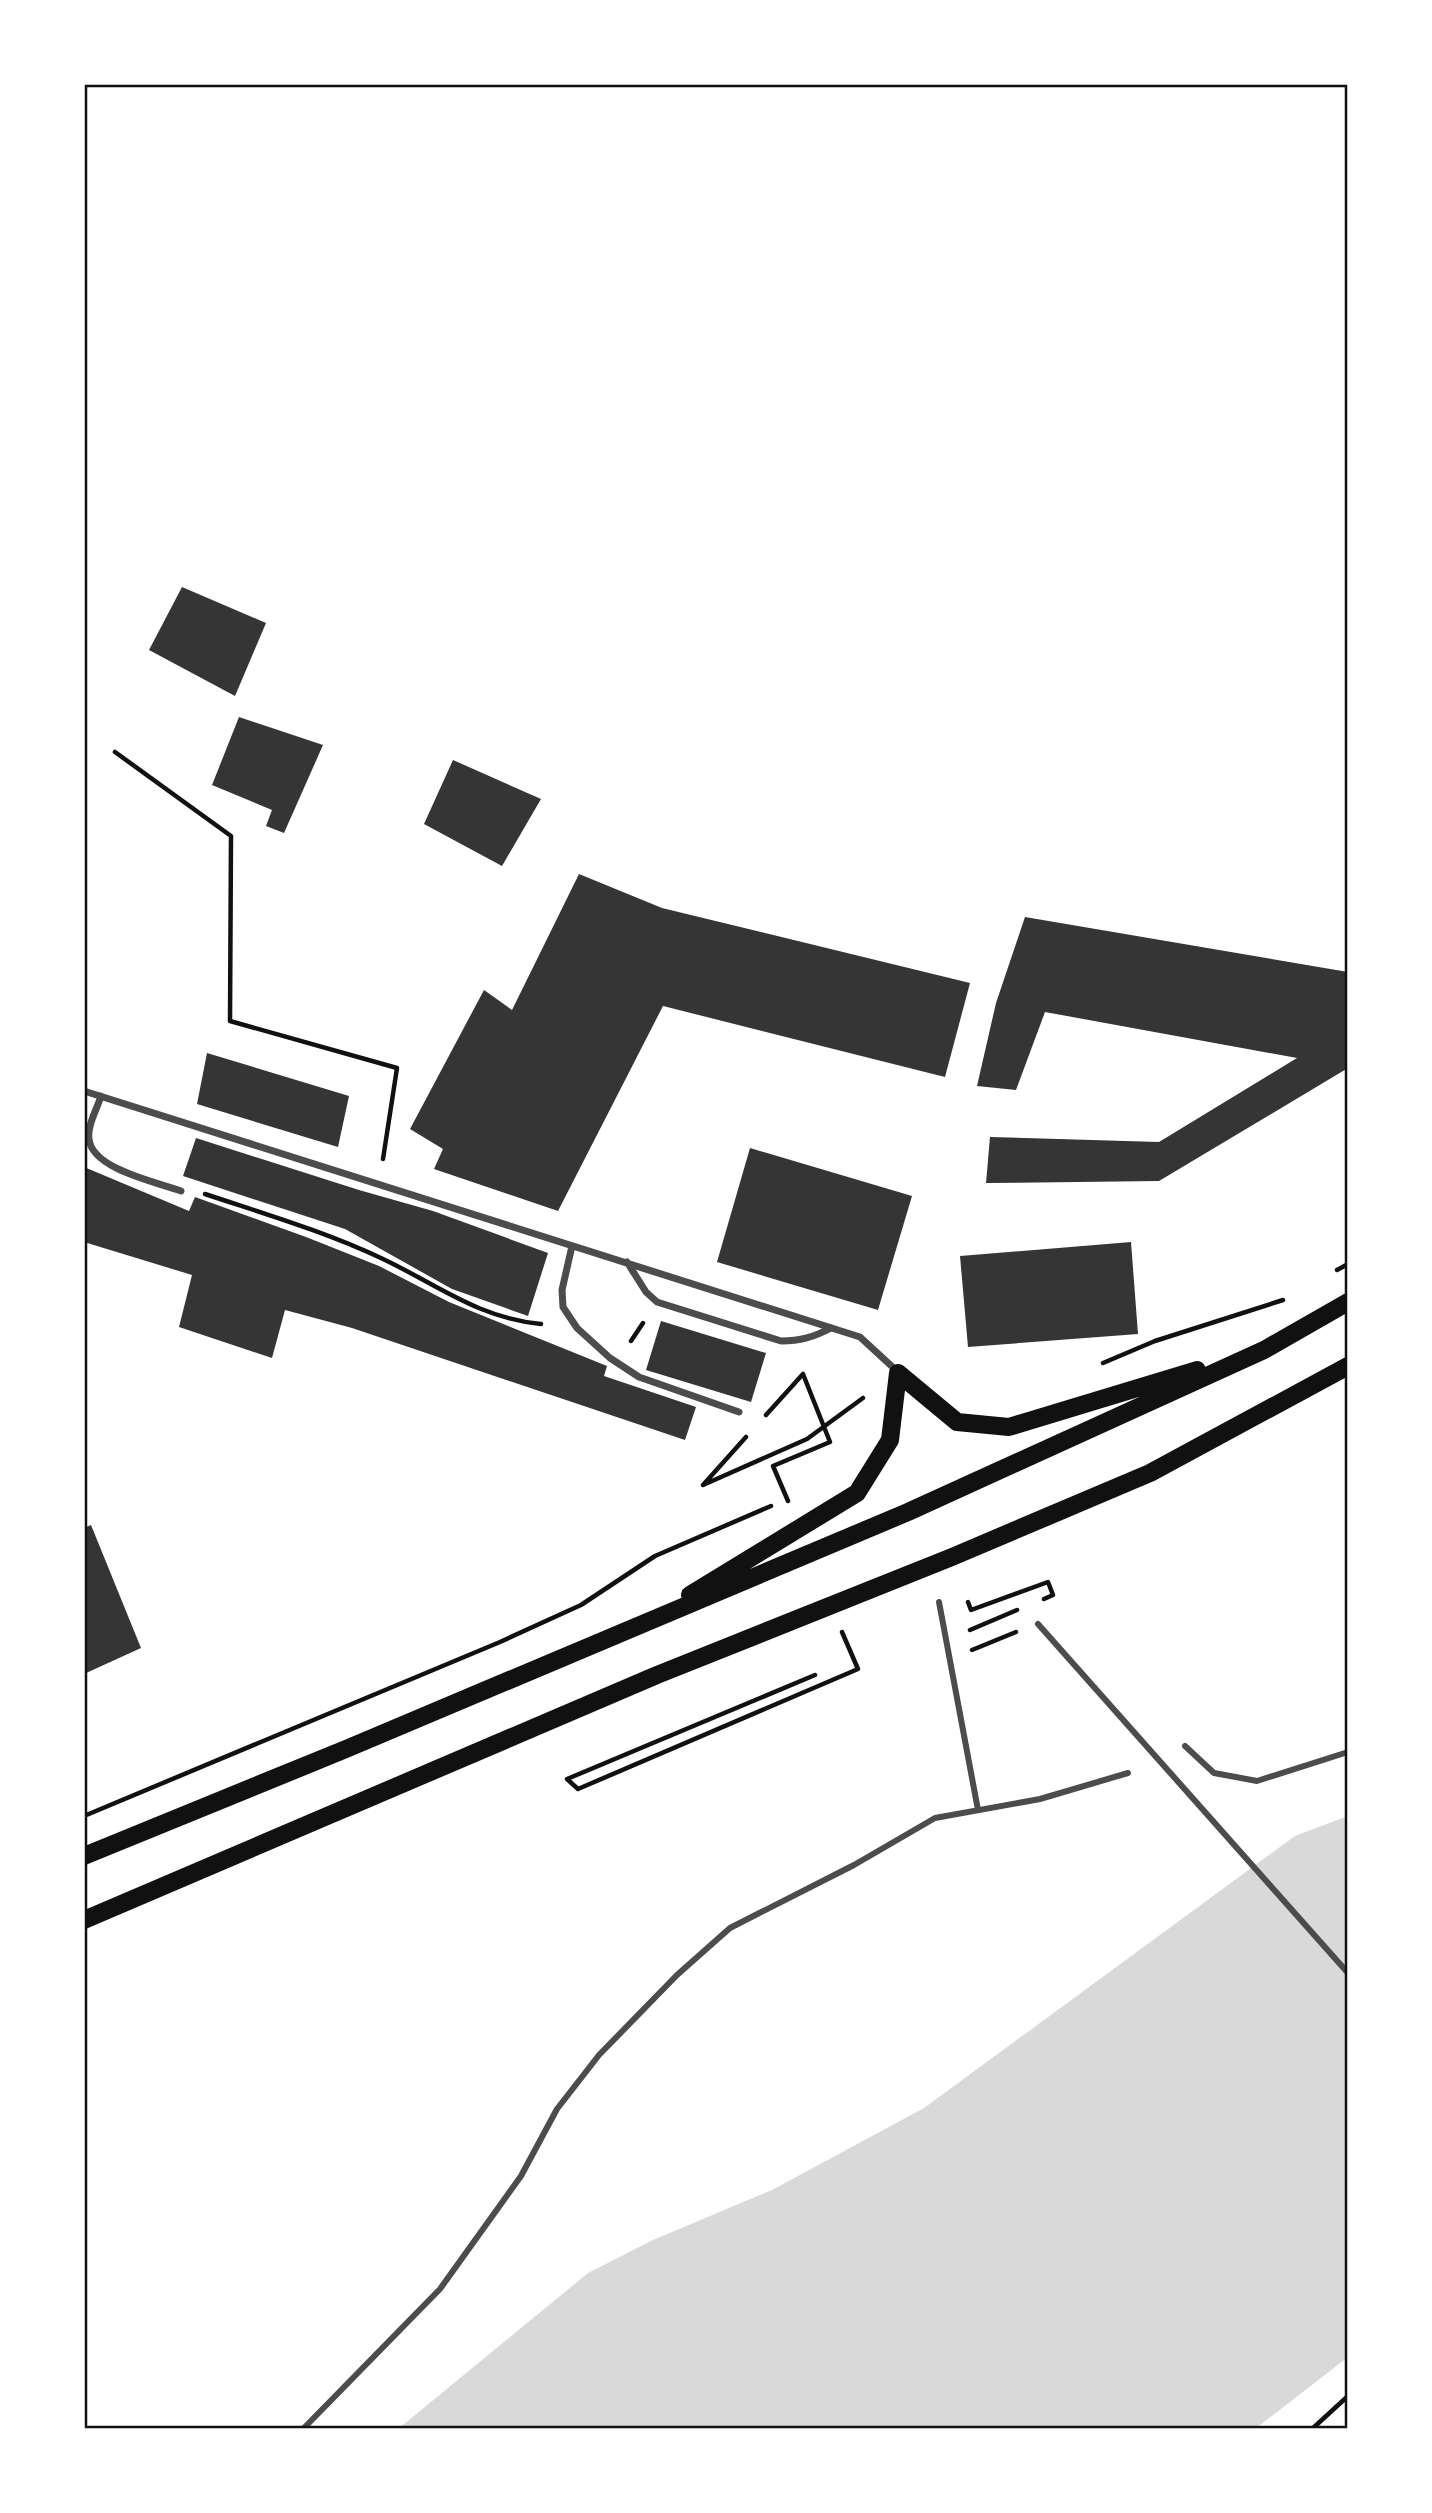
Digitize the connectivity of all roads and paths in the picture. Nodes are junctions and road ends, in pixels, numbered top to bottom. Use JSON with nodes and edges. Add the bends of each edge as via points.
{"nodes":[{"id":1,"x":115,"y":752,"type":"dead end"},
{"id":2,"x":84,"y":1091,"type":"edge"},
{"id":3,"x":101,"y":1096,"type":"junction"},
{"id":4,"x":379,"y":1184,"type":"junction"},
{"id":5,"x":181,"y":1191,"type":"joint"},
{"id":6,"x":572,"y":1246,"type":"junction"},
{"id":7,"x":627,"y":1262,"type":"junction"},
{"id":8,"x":1348,"y":1264,"type":"edge"},
{"id":9,"x":1328,"y":1275,"type":"dead end"},
{"id":10,"x":1286,"y":1299,"type":"dead end"},
{"id":11,"x":657,"y":1302,"type":"junction"},
{"id":12,"x":1348,"y":1302,"type":"edge"},
{"id":13,"x":577,"y":1328,"type":"junction"},
{"id":14,"x":831,"y":1328,"type":"junction"},
{"id":15,"x":1264,"y":1350,"type":"junction"},
{"id":16,"x":617,"y":1363,"type":"junction"},
{"id":17,"x":1101,"y":1364,"type":"dead end"},
{"id":18,"x":1348,"y":1366,"type":"edge"},
{"id":19,"x":898,"y":1373,"type":"junction"},
{"id":20,"x":739,"y":1412,"type":"dead end"},
{"id":21,"x":807,"y":1439,"type":"dead end"},
{"id":22,"x":795,"y":1495,"type":"dead end"},
{"id":23,"x":965,"y":1592,"type":"dead end"},
{"id":24,"x":1041,"y":1600,"type":"dead end"},
{"id":25,"x":939,"y":1602,"type":"dead end"},
{"id":26,"x":1029,"y":1605,"type":"dead end"},
{"id":27,"x":1038,"y":1623,"type":"joint"},
{"id":28,"x":639,"y":1626,"type":"junction"},
{"id":29,"x":1185,"y":1746,"type":"dead end"},
{"id":30,"x":1348,"y":1752,"type":"edge"},
{"id":31,"x":1128,"y":1773,"type":"dead end"},
{"id":32,"x":978,"y":1810,"type":"junction"},
{"id":33,"x":84,"y":1816,"type":"edge"},
{"id":34,"x":84,"y":1856,"type":"edge"},
{"id":35,"x":84,"y":1920,"type":"edge"},
{"id":36,"x":1348,"y":1973,"type":"edge"},
{"id":37,"x":1348,"y":2396,"type":"edge"},
{"id":38,"x":303,"y":2429,"type":"edge"},
{"id":39,"x":1311,"y":2429,"type":"edge"}],
"edges":[{"from":1,"to":4,"type":"path","via":[[231,836],[230,1021],[397,1068]]},
{"from":2,"to":3,"type":"street"},
{"from":3,"to":4,"type":"street"},
{"from":3,"to":5,"type":"street","via":[[88,1136],[97,1156],[110,1166]]},
{"from":4,"to":6,"type":"street"},
{"from":5,"to":13,"type":"path","via":[[301,1226],[383,1259],[451,1297],[514,1321]]},
{"from":6,"to":7,"type":"street"},
{"from":6,"to":13,"type":"street","via":[[563,1307]]},
{"from":7,"to":11,"type":"street"},
{"from":7,"to":14,"type":"street"},
{"from":8,"to":9,"type":"path"},
{"from":10,"to":17,"type":"path","via":[[1155,1341]]},
{"from":11,"to":14,"type":"street","via":[[781,1341],[815,1337]]},
{"from":11,"to":16,"type":"path"},
{"from":12,"to":15,"type":"main road"},
{"from":13,"to":16,"type":"street"},
{"from":14,"to":19,"type":"street","via":[[860,1338]]},
{"from":15,"to":19,"type":"main road","via":[[1009,1427],[957,1422]]},
{"from":15,"to":28,"type":"main road","via":[[908,1512]]},
{"from":16,"to":20,"type":"street","via":[[639,1377]]},
{"from":18,"to":35,"type":"main road","via":[[1150,1473],[657,1675]]},
{"from":19,"to":21,"type":"path"},
{"from":19,"to":28,"type":"main road","via":[[890,1440],[857,1493]]},
{"from":22,"to":33,"type":"path","via":[[655,1556],[581,1605],[500,1642]]},
{"from":23,"to":24,"type":"path","via":[[971,1610],[1048,1582],[1053,1595]]},
{"from":25,"to":32,"type":"street"},
{"from":26,"to":27,"type":"path","via":[[970,1630],[971,1651]]},
{"from":27,"to":36,"type":"street"},
{"from":28,"to":34,"type":"main road"},
{"from":29,"to":30,"type":"street","via":[[1214,1773],[1257,1782]]},
{"from":31,"to":32,"type":"street","via":[[1040,1799]]},
{"from":32,"to":38,"type":"street","via":[[934,1818],[730,1928],[677,1975],[599,2055],[557,2109],[521,2176],[440,2289]]},
{"from":37,"to":39,"type":"path"}]}
